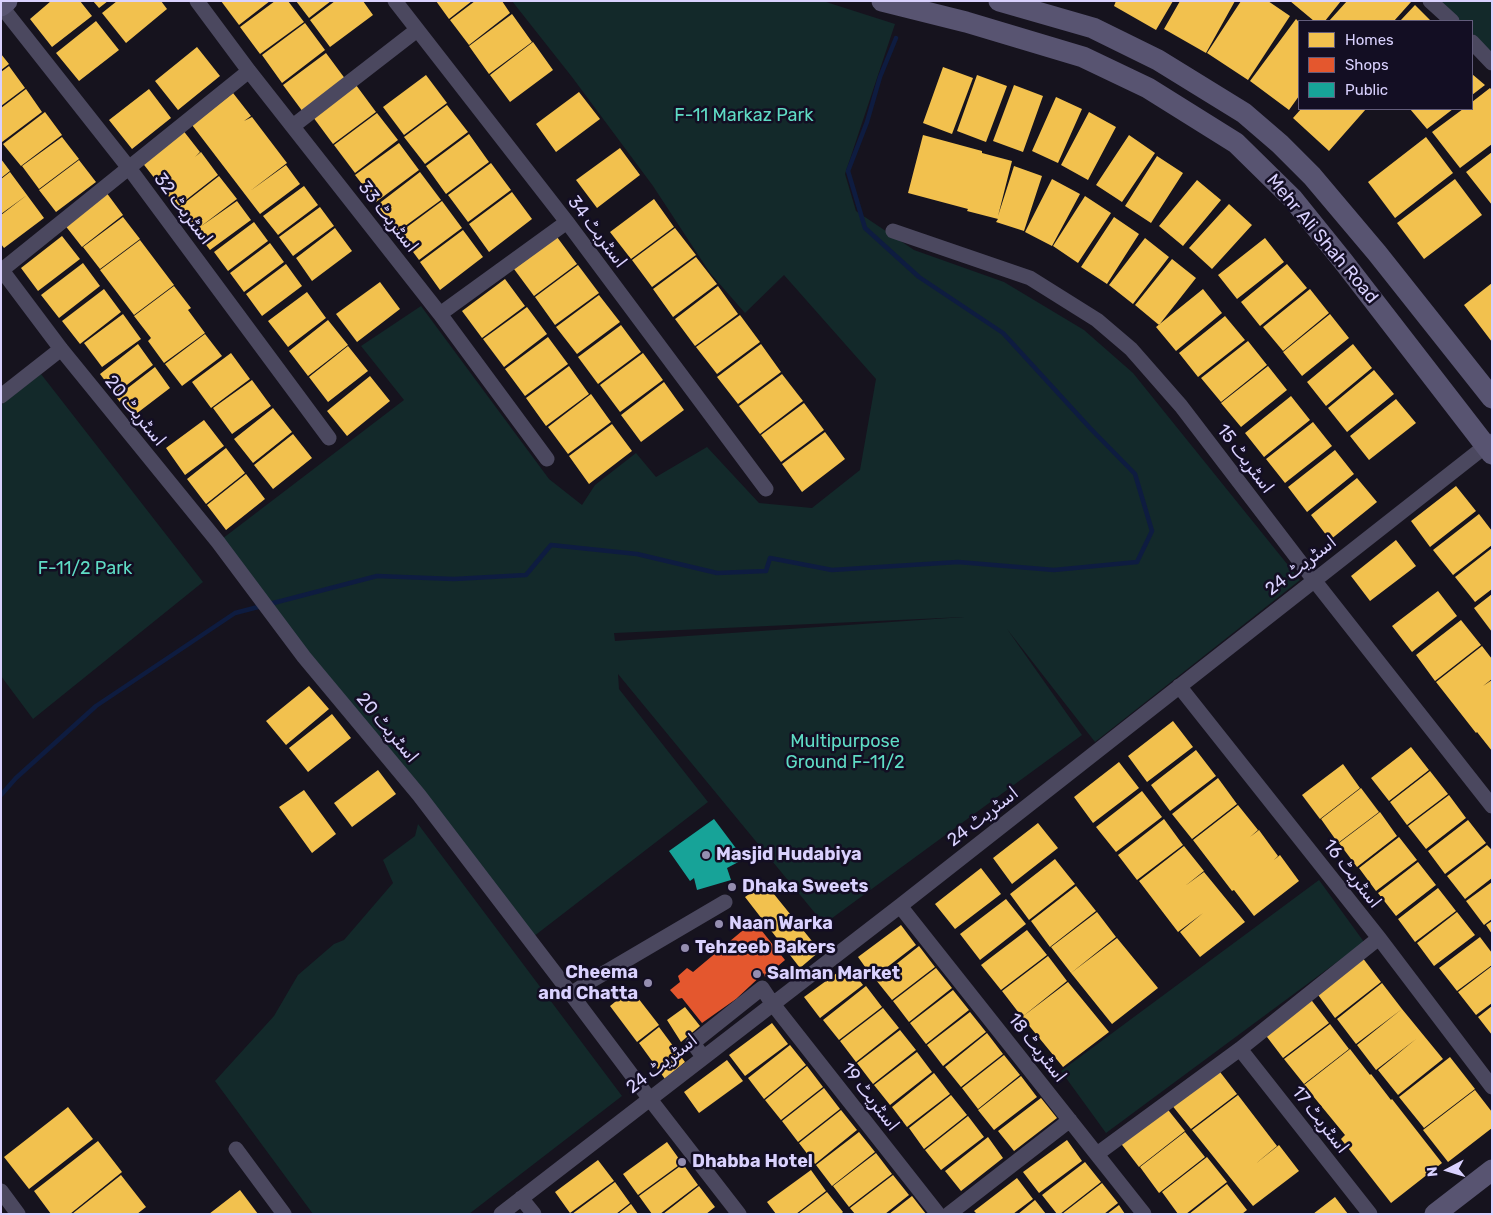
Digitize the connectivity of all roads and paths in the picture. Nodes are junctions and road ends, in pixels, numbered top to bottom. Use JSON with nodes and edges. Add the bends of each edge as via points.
{"nodes":[{"id":1,"x":7,"y":1,"type":"edge"},
{"id":2,"x":197,"y":1,"type":"edge"},
{"id":3,"x":394,"y":1,"type":"edge"},
{"id":4,"x":882,"y":1,"type":"edge"},
{"id":5,"x":1000,"y":1,"type":"edge"},
{"id":6,"x":1430,"y":1,"type":"edge"},
{"id":7,"x":1,"y":6,"type":"edge"},
{"id":8,"x":1451,"y":20,"type":"edge"},
{"id":9,"x":417,"y":30,"type":"junction"},
{"id":10,"x":1473,"y":43,"type":"edge"},
{"id":11,"x":1492,"y":63,"type":"edge"},
{"id":12,"x":249,"y":71,"type":"junction"},
{"id":13,"x":293,"y":126,"type":"junction"},
{"id":14,"x":129,"y":168,"type":"junction"},
{"id":15,"x":567,"y":222,"type":"junction"},
{"id":16,"x":892,"y":231,"type":"dead end"},
{"id":17,"x":1,"y":270,"type":"edge"},
{"id":18,"x":440,"y":314,"type":"junction"},
{"id":19,"x":61,"y":349,"type":"junction"},
{"id":20,"x":1,"y":396,"type":"edge"},
{"id":21,"x":1492,"y":398,"type":"edge"},
{"id":22,"x":329,"y":438,"type":"dead end"},
{"id":23,"x":1490,"y":447,"type":"edge"},
{"id":24,"x":547,"y":459,"type":"dead end"},
{"id":25,"x":766,"y":489,"type":"dead end"},
{"id":26,"x":1314,"y":580,"type":"junction"},
{"id":27,"x":1179,"y":686,"type":"junction"},
{"id":28,"x":1492,"y":806,"type":"edge"},
{"id":29,"x":725,"y":902,"type":"dead end"},
{"id":30,"x":900,"y":906,"type":"junction"},
{"id":31,"x":1379,"y":938,"type":"junction"},
{"id":32,"x":572,"y":994,"type":"junction"},
{"id":33,"x":772,"y":1003,"type":"junction"},
{"id":34,"x":1240,"y":1050,"type":"junction"},
{"id":35,"x":1492,"y":1087,"type":"edge"},
{"id":36,"x":649,"y":1098,"type":"junction"},
{"id":37,"x":1070,"y":1120,"type":"junction"},
{"id":38,"x":236,"y":1149,"type":"dead end"},
{"id":39,"x":1097,"y":1154,"type":"junction"},
{"id":40,"x":1492,"y":1170,"type":"edge"},
{"id":41,"x":1,"y":1191,"type":"edge"},
{"id":42,"x":521,"y":1198,"type":"junction"},
{"id":43,"x":18,"y":1214,"type":"edge"},
{"id":44,"x":284,"y":1214,"type":"edge"},
{"id":45,"x":501,"y":1214,"type":"edge"},
{"id":46,"x":534,"y":1214,"type":"edge"},
{"id":47,"x":739,"y":1214,"type":"edge"},
{"id":48,"x":938,"y":1214,"type":"edge"},
{"id":49,"x":949,"y":1214,"type":"edge"},
{"id":50,"x":1144,"y":1214,"type":"edge"},
{"id":51,"x":1370,"y":1214,"type":"edge"},
{"id":52,"x":1435,"y":1214,"type":"edge"}],
"edges":[{"from":1,"to":7,"type":"street"},
{"from":2,"to":12,"type":"street","name":"اسٹریٹ 33"},
{"from":3,"to":9,"type":"street","name":"اسٹریٹ 34"},
{"from":4,"to":23,"type":"street","name":"Mehr Ali Shah Road","via":[[1083,57],[1148,88],[1236,143],[1293,199]]},
{"from":5,"to":21,"type":"street","name":"Mehr Ali Shah Road","via":[[1093,28],[1158,60],[1244,113],[1312,176]]},
{"from":6,"to":8,"type":"street"},
{"from":7,"to":14,"type":"street","name":"اسٹریٹ 32"},
{"from":9,"to":13,"type":"street"},
{"from":9,"to":15,"type":"street","name":"اسٹریٹ 34"},
{"from":10,"to":11,"type":"street"},
{"from":12,"to":13,"type":"street","name":"اسٹریٹ 33"},
{"from":12,"to":14,"type":"street"},
{"from":13,"to":18,"type":"street","name":"اسٹریٹ 33"},
{"from":14,"to":17,"type":"street"},
{"from":14,"to":22,"type":"street","name":"اسٹریٹ 32"},
{"from":15,"to":18,"type":"street"},
{"from":15,"to":25,"type":"street","name":"اسٹریٹ 34"},
{"from":16,"to":26,"type":"street","name":"اسٹریٹ 15","via":[[1030,278],[1097,320],[1131,349],[1175,398]]},
{"from":17,"to":19,"type":"street","name":"اسٹریٹ 20"},
{"from":18,"to":24,"type":"street","name":"اسٹریٹ 33"},
{"from":19,"to":20,"type":"street"},
{"from":19,"to":32,"type":"street","name":"اسٹریٹ 20","via":[[218,542],[304,657],[419,796]]},
{"from":23,"to":26,"type":"street","name":"اسٹریٹ 24"},
{"from":26,"to":27,"type":"street","name":"اسٹریٹ 24"},
{"from":26,"to":28,"type":"street","name":"اسٹریٹ 15"},
{"from":27,"to":30,"type":"street","name":"اسٹریٹ 24"},
{"from":27,"to":31,"type":"street","name":"اسٹریٹ 16"},
{"from":29,"to":32,"type":"street"},
{"from":30,"to":33,"type":"street","name":"اسٹریٹ 24"},
{"from":30,"to":37,"type":"street","name":"اسٹریٹ 18"},
{"from":31,"to":34,"type":"street"},
{"from":31,"to":35,"type":"street","name":"اسٹریٹ 16"},
{"from":32,"to":36,"type":"street","name":"اسٹریٹ 20"},
{"from":33,"to":36,"type":"street","name":"اسٹریٹ 24"},
{"from":33,"to":48,"type":"street","name":"اسٹریٹ 19"},
{"from":34,"to":39,"type":"street"},
{"from":34,"to":51,"type":"street","name":"اسٹریٹ 17"},
{"from":36,"to":42,"type":"street","name":"اسٹریٹ 24"},
{"from":36,"to":47,"type":"street","name":"اسٹریٹ 20"},
{"from":37,"to":39,"type":"street","name":"اسٹریٹ 18"},
{"from":37,"to":49,"type":"street"},
{"from":38,"to":44,"type":"street"},
{"from":39,"to":50,"type":"street","name":"اسٹریٹ 18"},
{"from":40,"to":52,"type":"street"},
{"from":41,"to":43,"type":"street"},
{"from":42,"to":45,"type":"street","name":"اسٹریٹ 24"},
{"from":42,"to":46,"type":"street"}]}
